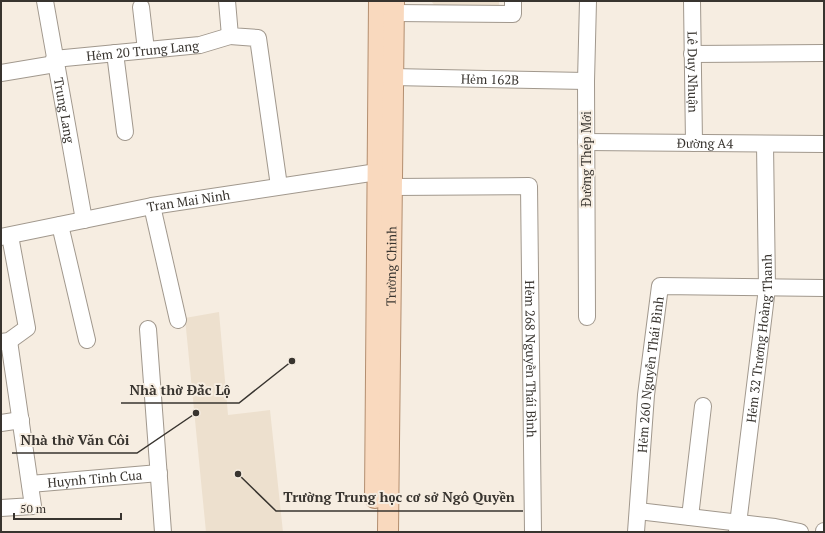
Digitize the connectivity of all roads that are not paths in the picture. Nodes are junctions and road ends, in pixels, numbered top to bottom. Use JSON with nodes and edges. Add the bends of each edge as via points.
{"nodes":[{"id":1,"x":45,"y":1,"type":"edge"},
{"id":2,"x":227,"y":1,"type":"edge"},
{"id":3,"x":379,"y":1,"type":"edge"},
{"id":4,"x":513,"y":1,"type":"edge"},
{"id":5,"x":588,"y":1,"type":"edge"},
{"id":6,"x":692,"y":1,"type":"edge"},
{"id":7,"x":141,"y":7,"type":"dead end"},
{"id":8,"x":394,"y":7,"type":"edge"},
{"id":9,"x":230,"y":36,"type":"junction"},
{"id":10,"x":146,"y":50,"type":"junction"},
{"id":11,"x":115,"y":53,"type":"junction"},
{"id":12,"x":824,"y":53,"type":"edge"},
{"id":13,"x":692,"y":54,"type":"junction"},
{"id":14,"x":55,"y":61,"type":"junction"},
{"id":15,"x":1,"y":73,"type":"edge"},
{"id":16,"x":393,"y":77,"type":"junction"},
{"id":17,"x":586,"y":81,"type":"junction"},
{"id":18,"x":126,"y":132,"type":"dead end"},
{"id":19,"x":586,"y":142,"type":"junction"},
{"id":20,"x":694,"y":143,"type":"junction"},
{"id":21,"x":765,"y":144,"type":"junction"},
{"id":22,"x":824,"y":144,"type":"edge"},
{"id":23,"x":378,"y":172,"type":"junction"},
{"id":24,"x":279,"y":186,"type":"junction"},
{"id":25,"x":392,"y":187,"type":"junction"},
{"id":26,"x":152,"y":206,"type":"junction"},
{"id":27,"x":84,"y":220,"type":"junction"},
{"id":28,"x":60,"y":225,"type":"junction"},
{"id":29,"x":5,"y":237,"type":"edge"},
{"id":30,"x":767,"y":288,"type":"junction"},
{"id":31,"x":824,"y":288,"type":"edge"},
{"id":32,"x":587,"y":317,"type":"dead end"},
{"id":33,"x":178,"y":320,"type":"dead end"},
{"id":34,"x":148,"y":329,"type":"dead end"},
{"id":35,"x":87,"y":340,"type":"dead end"},
{"id":36,"x":5,"y":341,"type":"edge"},
{"id":37,"x":703,"y":406,"type":"dead end"},
{"id":38,"x":21,"y":420,"type":"junction"},
{"id":39,"x":1,"y":423,"type":"edge"},
{"id":40,"x":159,"y":473,"type":"junction"},
{"id":41,"x":30,"y":484,"type":"junction"},
{"id":42,"x":1,"y":508,"type":"edge"},
{"id":43,"x":638,"y":511,"type":"junction"},
{"id":44,"x":690,"y":517,"type":"junction"},
{"id":45,"x":737,"y":527,"type":"edge"},
{"id":46,"x":163,"y":532,"type":"edge"},
{"id":47,"x":374,"y":532,"type":"edge"},
{"id":48,"x":388,"y":532,"type":"edge"},
{"id":49,"x":533,"y":532,"type":"edge"},
{"id":50,"x":636,"y":532,"type":"edge"},
{"id":51,"x":800,"y":532,"type":"edge"}],
"edges":[{"from":1,"to":14,"type":"street","name":"Trung Lang"},
{"from":2,"to":9,"type":"street"},
{"from":3,"to":23,"type":"main road","name":"Trường Chinh"},
{"from":4,"to":8,"type":"street","via":[[513,14]]},
{"from":5,"to":17,"type":"street","name":"Đường Thép Mới"},
{"from":6,"to":13,"type":"street","name":"Lê Duy Nhuận"},
{"from":7,"to":10,"type":"street"},
{"from":8,"to":16,"type":"main road","name":"Trường Chinh"},
{"from":9,"to":10,"type":"street","name":"Hẻm 20 Trung Lang","via":[[200,45]]},
{"from":9,"to":24,"type":"street","via":[[258,38]]},
{"from":10,"to":11,"type":"street","name":"Hẻm 20 Trung Lang"},
{"from":11,"to":14,"type":"street","name":"Hẻm 20 Trung Lang"},
{"from":11,"to":18,"type":"street"},
{"from":12,"to":13,"type":"street"},
{"from":13,"to":20,"type":"street","name":"Lê Duy Nhuận"},
{"from":14,"to":15,"type":"street","name":"Hẻm 20 Trung Lang"},
{"from":14,"to":27,"type":"street","name":"Trung Lang"},
{"from":16,"to":17,"type":"street","name":"Hẻm 162B"},
{"from":16,"to":25,"type":"main road","name":"Trường Chinh"},
{"from":17,"to":19,"type":"street","name":"Đường Thép Mới"},
{"from":19,"to":20,"type":"street","name":"Đường A4"},
{"from":19,"to":32,"type":"street","name":"Đường Thép Mới"},
{"from":20,"to":21,"type":"street","name":"Đường A4"},
{"from":21,"to":22,"type":"street","name":"Đường A4"},
{"from":21,"to":30,"type":"street","name":"Hẻm 32 Trương Hoàng Thanh"},
{"from":23,"to":24,"type":"street","name":"Tran Mai Ninh"},
{"from":23,"to":47,"type":"main road","name":"Trường Chinh"},
{"from":24,"to":26,"type":"street","name":"Tran Mai Ninh"},
{"from":25,"to":48,"type":"main road","name":"Trường Chinh"},
{"from":25,"to":49,"type":"street","name":"Hẻm 268 Nguyễn Thái Bình","via":[[529,186]]},
{"from":26,"to":27,"type":"street","name":"Tran Mai Ninh"},
{"from":26,"to":33,"type":"street"},
{"from":27,"to":28,"type":"street","name":"Tran Mai Ninh"},
{"from":28,"to":29,"type":"street","name":"Tran Mai Ninh"},
{"from":28,"to":35,"type":"street"},
{"from":29,"to":36,"type":"street","via":[[26,328]]},
{"from":30,"to":31,"type":"street","name":"Hẻm 260 Nguyễn Thái Bình"},
{"from":30,"to":43,"type":"street","name":"Hẻm 260 Nguyễn Thái Bình","via":[[660,286],[646,395]]},
{"from":30,"to":45,"type":"street","name":"Hẻm 32 Trương Hoàng Thanh"},
{"from":34,"to":40,"type":"street"},
{"from":36,"to":38,"type":"street","name":"Huynh Tinh Cua"},
{"from":37,"to":44,"type":"street"},
{"from":38,"to":39,"type":"street"},
{"from":38,"to":41,"type":"street","name":"Huynh Tinh Cua"},
{"from":40,"to":41,"type":"street","name":"Huynh Tinh Cua"},
{"from":40,"to":46,"type":"street"},
{"from":41,"to":42,"type":"street","name":"Huynh Tinh Cua","via":[[33,506]]},
{"from":43,"to":44,"type":"street"},
{"from":43,"to":50,"type":"street","name":"Hẻm 260 Nguyễn Thái Bình"},
{"from":44,"to":45,"type":"street"},
{"from":45,"to":51,"type":"street","via":[[789,529]]}]}
